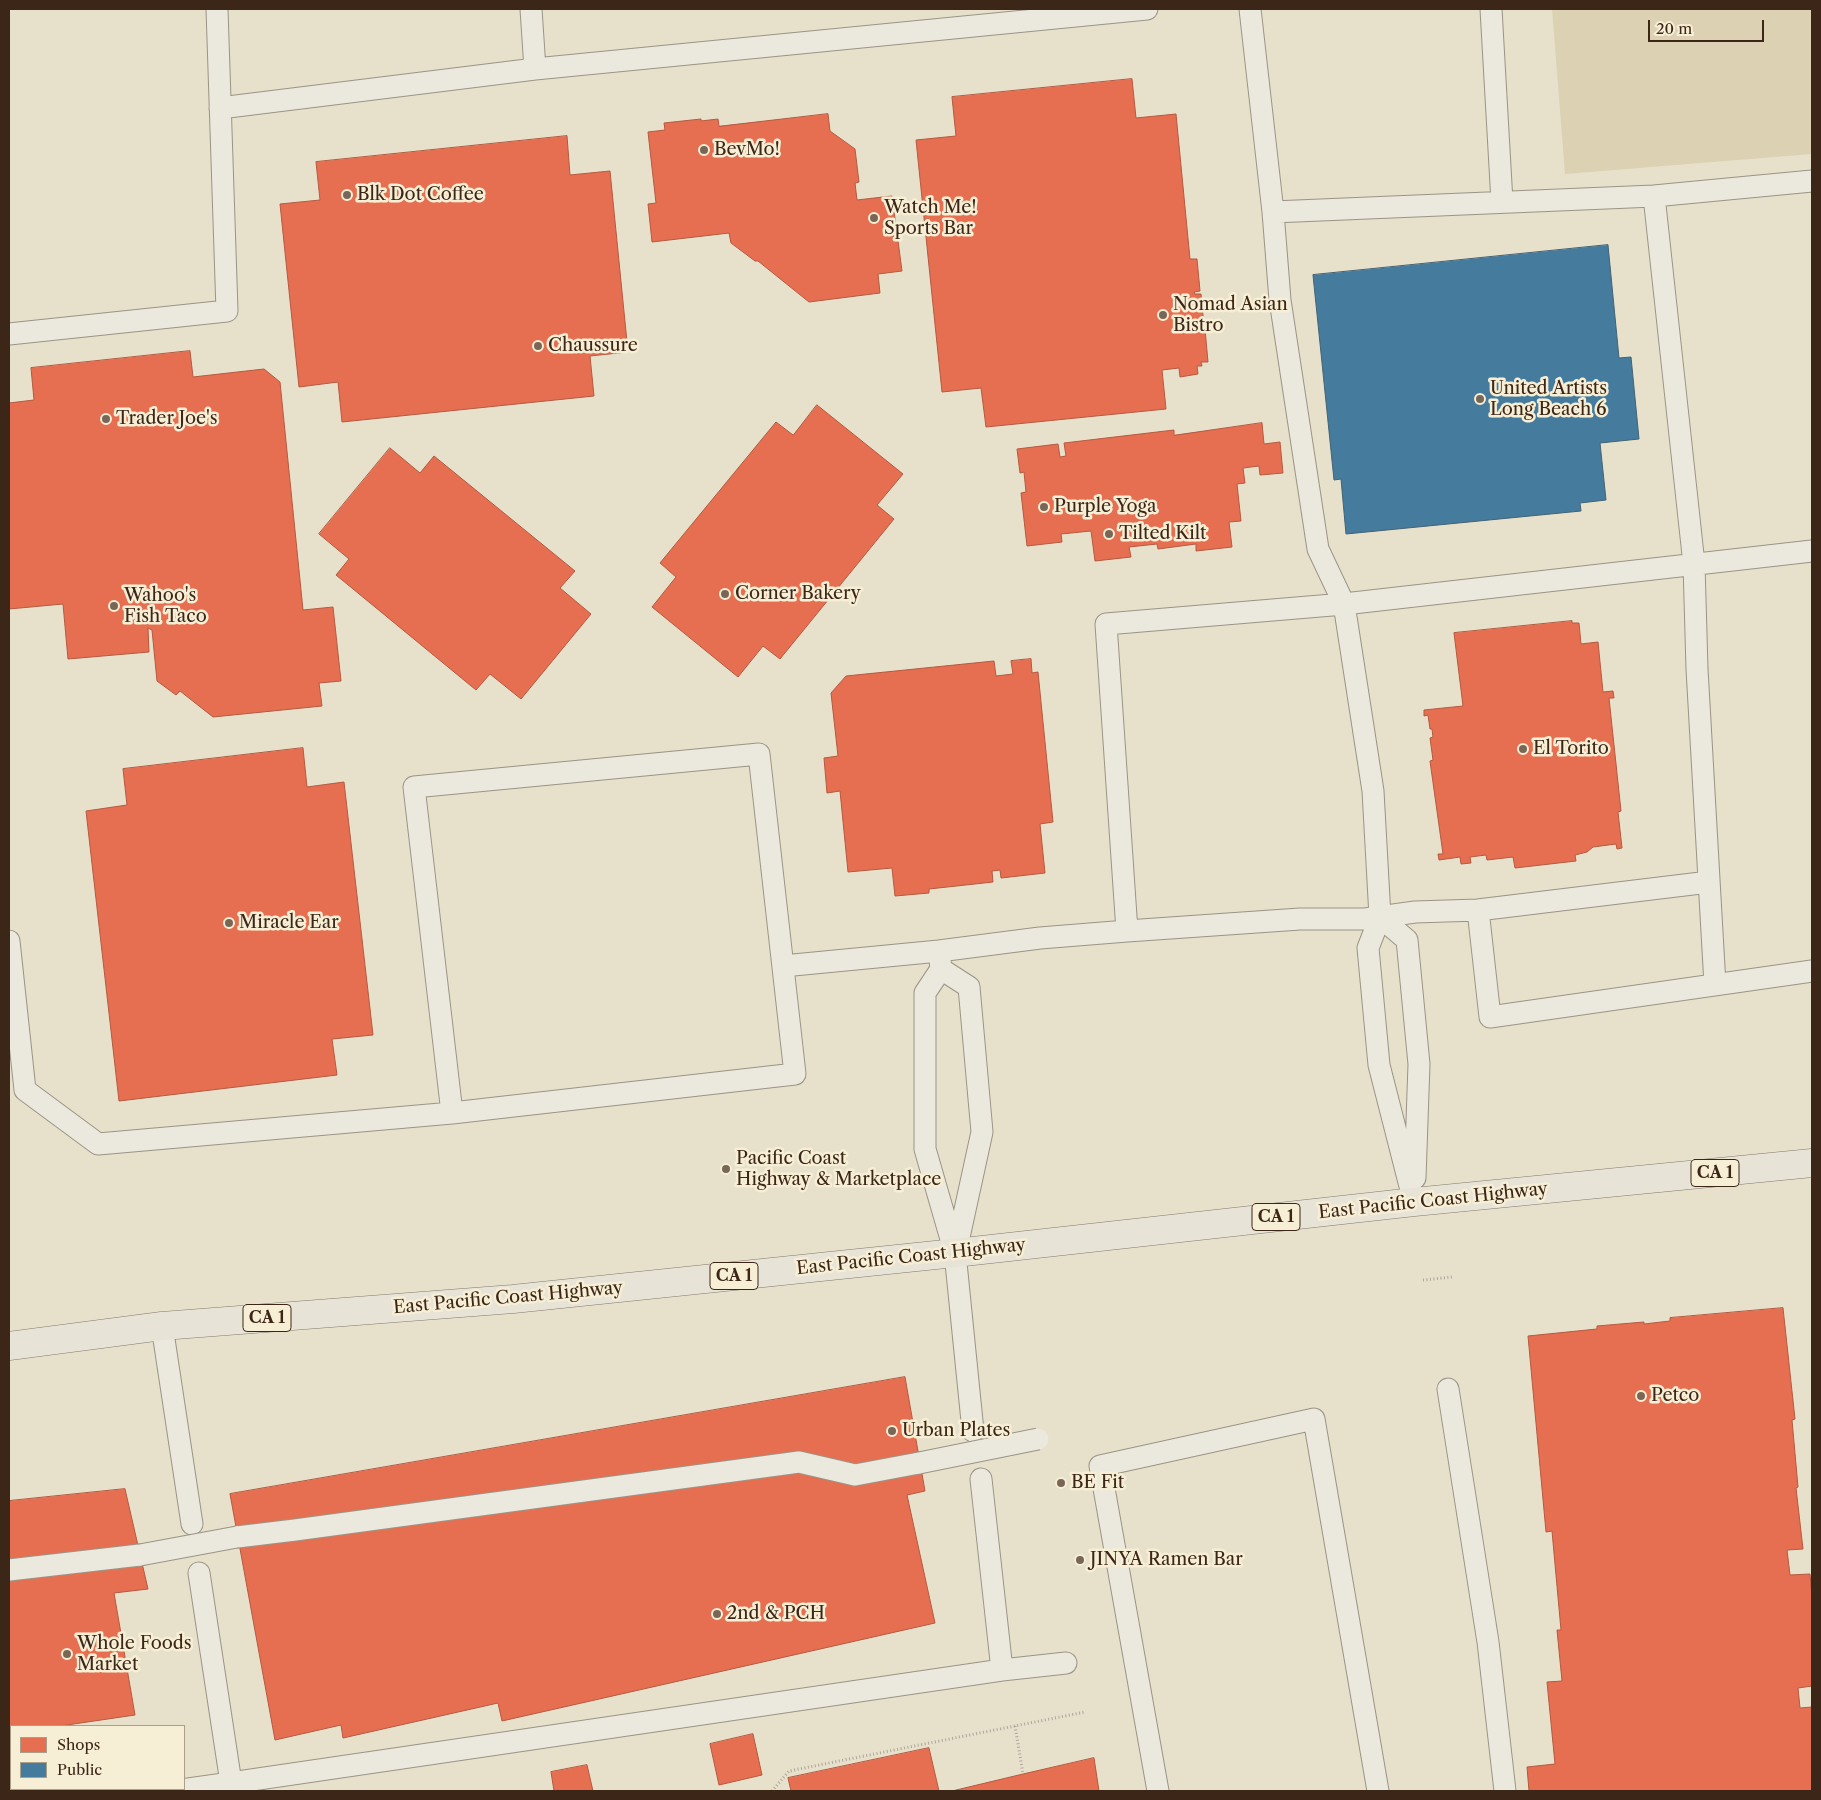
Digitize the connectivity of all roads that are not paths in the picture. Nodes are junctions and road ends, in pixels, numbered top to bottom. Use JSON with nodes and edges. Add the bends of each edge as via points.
{"nodes":[{"id":1,"x":217,"y":9,"type":"edge"},
{"id":2,"x":531,"y":9,"type":"edge"},
{"id":3,"x":1147,"y":9,"type":"edge"},
{"id":4,"x":1250,"y":9,"type":"edge"},
{"id":5,"x":1491,"y":9,"type":"edge"},
{"id":6,"x":535,"y":69,"type":"junction"},
{"id":7,"x":220,"y":108,"type":"junction"},
{"id":8,"x":1812,"y":181,"type":"edge"},
{"id":9,"x":1654,"y":196,"type":"junction"},
{"id":10,"x":1502,"y":202,"type":"junction"},
{"id":11,"x":1273,"y":212,"type":"junction"},
{"id":12,"x":9,"y":334,"type":"edge"},
{"id":13,"x":1812,"y":551,"type":"edge"},
{"id":14,"x":1694,"y":564,"type":"junction"},
{"id":15,"x":1344,"y":604,"type":"junction"},
{"id":16,"x":1709,"y":882,"type":"junction"},
{"id":17,"x":1478,"y":910,"type":"junction"},
{"id":18,"x":1380,"y":917,"type":"junction"},
{"id":19,"x":1127,"y":931,"type":"junction"},
{"id":20,"x":9,"y":941,"type":"edge"},
{"id":21,"x":940,"y":960,"type":"junction"},
{"id":22,"x":783,"y":966,"type":"junction"},
{"id":23,"x":1812,"y":971,"type":"edge"},
{"id":24,"x":1715,"y":985,"type":"junction"},
{"id":25,"x":17,"y":1093,"type":"edge"},
{"id":26,"x":452,"y":1113,"type":"junction"},
{"id":27,"x":1812,"y":1163,"type":"edge"},
{"id":28,"x":1812,"y":1170,"type":"edge"},
{"id":29,"x":1414,"y":1202,"type":"junction"},
{"id":30,"x":955,"y":1253,"type":"junction"},
{"id":31,"x":162,"y":1326,"type":"junction"},
{"id":32,"x":9,"y":1346,"type":"edge"},
{"id":33,"x":1448,"y":1389,"type":"dead end"},
{"id":34,"x":973,"y":1431,"type":"dead end"},
{"id":35,"x":1038,"y":1439,"type":"dead end"},
{"id":36,"x":981,"y":1479,"type":"dead end"},
{"id":37,"x":192,"y":1524,"type":"dead end"},
{"id":38,"x":9,"y":1570,"type":"edge"},
{"id":39,"x":200,"y":1573,"type":"dead end"},
{"id":40,"x":1066,"y":1663,"type":"dead end"},
{"id":41,"x":1002,"y":1670,"type":"junction"},
{"id":42,"x":231,"y":1783,"type":"junction"},
{"id":43,"x":185,"y":1789,"type":"edge"},
{"id":44,"x":1158,"y":1791,"type":"edge"},
{"id":45,"x":1378,"y":1791,"type":"edge"},
{"id":46,"x":1505,"y":1791,"type":"edge"}],
"edges":[{"from":1,"to":7,"type":"lane"},
{"from":2,"to":6,"type":"lane"},
{"from":3,"to":6,"type":"lane"},
{"from":4,"to":11,"type":"lane"},
{"from":5,"to":10,"type":"lane"},
{"from":6,"to":7,"type":"lane"},
{"from":7,"to":12,"type":"lane","via":[[227,311]]},
{"from":8,"to":9,"type":"lane"},
{"from":9,"to":10,"type":"lane"},
{"from":9,"to":14,"type":"lane"},
{"from":10,"to":11,"type":"lane"},
{"from":11,"to":15,"type":"lane","via":[[1280,300],[1318,549]]},
{"from":13,"to":14,"type":"lane"},
{"from":14,"to":15,"type":"lane"},
{"from":14,"to":16,"type":"lane"},
{"from":15,"to":18,"type":"lane","via":[[1373,791]]},
{"from":15,"to":19,"type":"lane","via":[[1106,624]]},
{"from":16,"to":17,"type":"lane"},
{"from":16,"to":24,"type":"lane"},
{"from":17,"to":18,"type":"lane"},
{"from":17,"to":24,"type":"lane","via":[[1490,1017]]},
{"from":18,"to":19,"type":"lane"},
{"from":18,"to":29,"type":"lane","via":[[1368,948],[1379,1065]]},
{"from":18,"to":29,"type":"lane","via":[[1407,940],[1419,1064]]},
{"from":19,"to":21,"type":"lane","via":[[1040,938]]},
{"from":20,"to":25,"type":"lane"},
{"from":21,"to":22,"type":"lane"},
{"from":21,"to":30,"type":"lane","via":[[925,993],[925,1149]]},
{"from":21,"to":30,"type":"lane","via":[[969,987],[982,1132]]},
{"from":22,"to":26,"type":"lane","via":[[795,1074]]},
{"from":22,"to":26,"type":"lane","via":[[759,754],[414,787]]},
{"from":23,"to":24,"type":"lane"},
{"from":25,"to":26,"type":"lane","via":[[98,1144]]},
{"from":27,"to":28,"type":"lane"},
{"from":27,"to":29,"type":"highway","name":"East Pacific Coast Highway","number":"CA 1"},
{"from":29,"to":30,"type":"highway","name":"East Pacific Coast Highway","number":"CA 1"},
{"from":30,"to":31,"type":"highway","name":"East Pacific Coast Highway","number":"CA 1","via":[[513,1299]]},
{"from":30,"to":34,"type":"lane"},
{"from":31,"to":32,"type":"highway","name":"East Pacific Coast Highway","number":"CA 1"},
{"from":31,"to":37,"type":"lane"},
{"from":33,"to":46,"type":"lane","via":[[1488,1642]]},
{"from":35,"to":38,"type":"lane","bridge":true,"via":[[855,1475],[799,1462],[237,1536],[140,1555]]},
{"from":36,"to":41,"type":"lane"},
{"from":39,"to":42,"type":"lane"},
{"from":40,"to":41,"type":"lane"},
{"from":41,"to":42,"type":"lane"},
{"from":42,"to":43,"type":"lane"},
{"from":44,"to":45,"type":"lane","via":[[1100,1466],[1314,1419]]}]}
